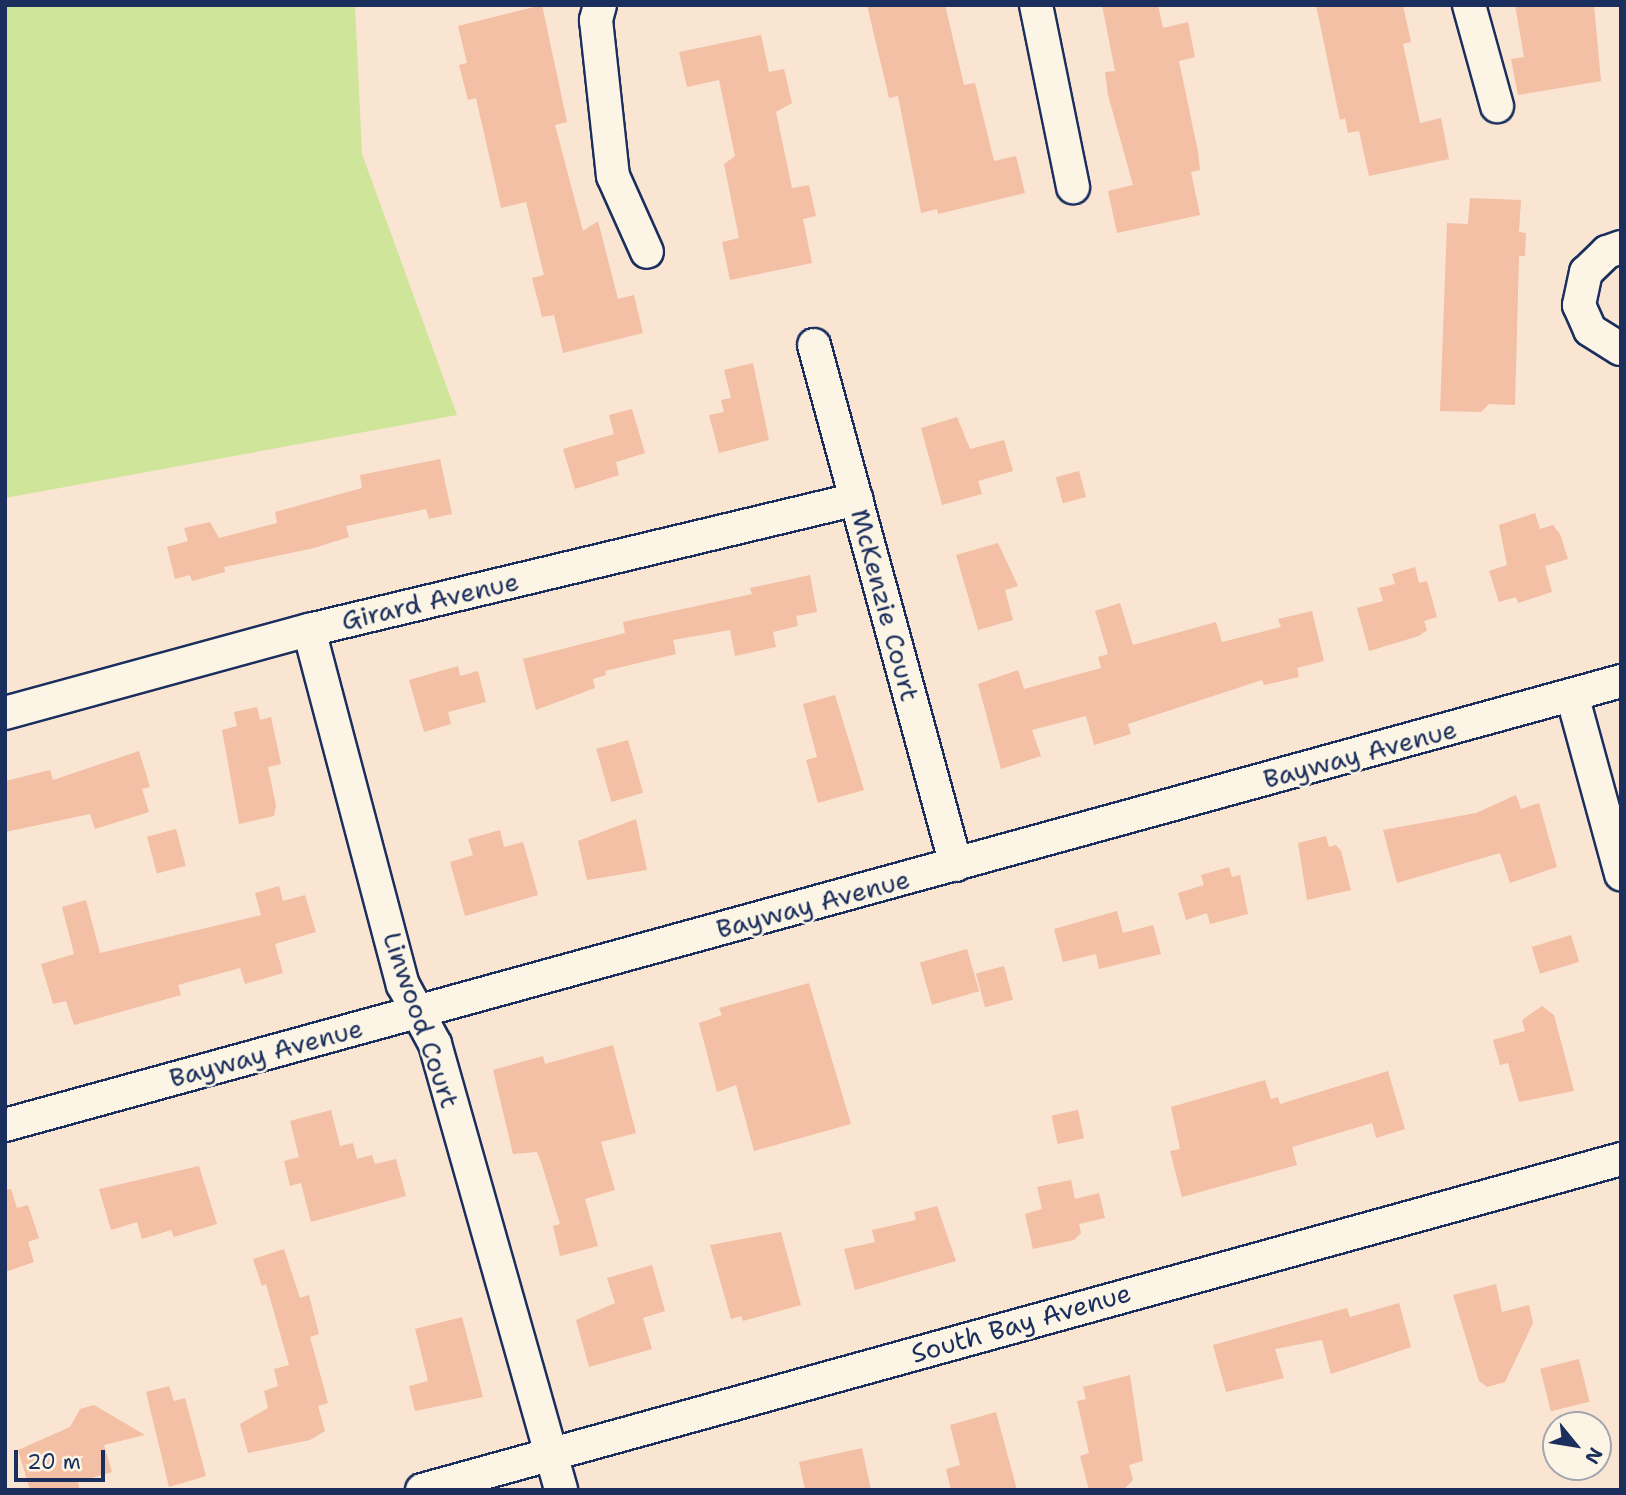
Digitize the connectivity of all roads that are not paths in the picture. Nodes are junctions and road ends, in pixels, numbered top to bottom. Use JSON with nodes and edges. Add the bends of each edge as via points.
{"nodes":[{"id":1,"x":600,"y":5,"type":"edge"},
{"id":2,"x":1036,"y":5,"type":"edge"},
{"id":3,"x":1469,"y":5,"type":"edge"},
{"id":4,"x":1497,"y":106,"type":"dead end"},
{"id":5,"x":1073,"y":187,"type":"dead end"},
{"id":6,"x":1621,"y":247,"type":"edge"},
{"id":7,"x":647,"y":252,"type":"dead end"},
{"id":8,"x":814,"y":345,"type":"dead end"},
{"id":9,"x":1621,"y":349,"type":"edge"},
{"id":10,"x":857,"y":499,"type":"junction"},
{"id":11,"x":309,"y":630,"type":"junction"},
{"id":12,"x":1621,"y":681,"type":"edge"},
{"id":13,"x":1572,"y":695,"type":"junction"},
{"id":14,"x":5,"y":713,"type":"edge"},
{"id":15,"x":956,"y":866,"type":"junction"},
{"id":16,"x":1621,"y":874,"type":"edge"},
{"id":17,"x":418,"y":1012,"type":"junction"},
{"id":18,"x":5,"y":1125,"type":"edge"},
{"id":19,"x":1621,"y":1159,"type":"edge"},
{"id":20,"x":551,"y":1454,"type":"junction"},
{"id":21,"x":422,"y":1490,"type":"edge"},
{"id":22,"x":561,"y":1490,"type":"edge"}],
"edges":[{"from":1,"to":7,"type":"street","via":[[596,20],[613,176]]},
{"from":2,"to":5,"type":"street"},
{"from":3,"to":4,"type":"street"},
{"from":6,"to":9,"type":"street","via":[[1586,272],[1579,305],[1590,330]]},
{"from":8,"to":10,"type":"street","name":"McKenzie Court"},
{"from":10,"to":11,"type":"street","name":"Girard Avenue"},
{"from":10,"to":15,"type":"street","name":"McKenzie Court"},
{"from":11,"to":14,"type":"street","name":"Girard Avenue"},
{"from":11,"to":17,"type":"street","name":"Linwood Court","via":[[403,985]]},
{"from":12,"to":13,"type":"street","name":"Bayway Avenue"},
{"from":13,"to":15,"type":"street","name":"Bayway Avenue"},
{"from":13,"to":16,"type":"street"},
{"from":15,"to":17,"type":"street","name":"Bayway Avenue"},
{"from":17,"to":18,"type":"street","name":"Bayway Avenue"},
{"from":17,"to":20,"type":"street","name":"Linwood Court","via":[[435,1044]]},
{"from":19,"to":20,"type":"street","name":"South Bay Avenue"},
{"from":20,"to":21,"type":"street","name":"South Bay Avenue"},
{"from":20,"to":22,"type":"street","name":"Linwood Court"}]}
